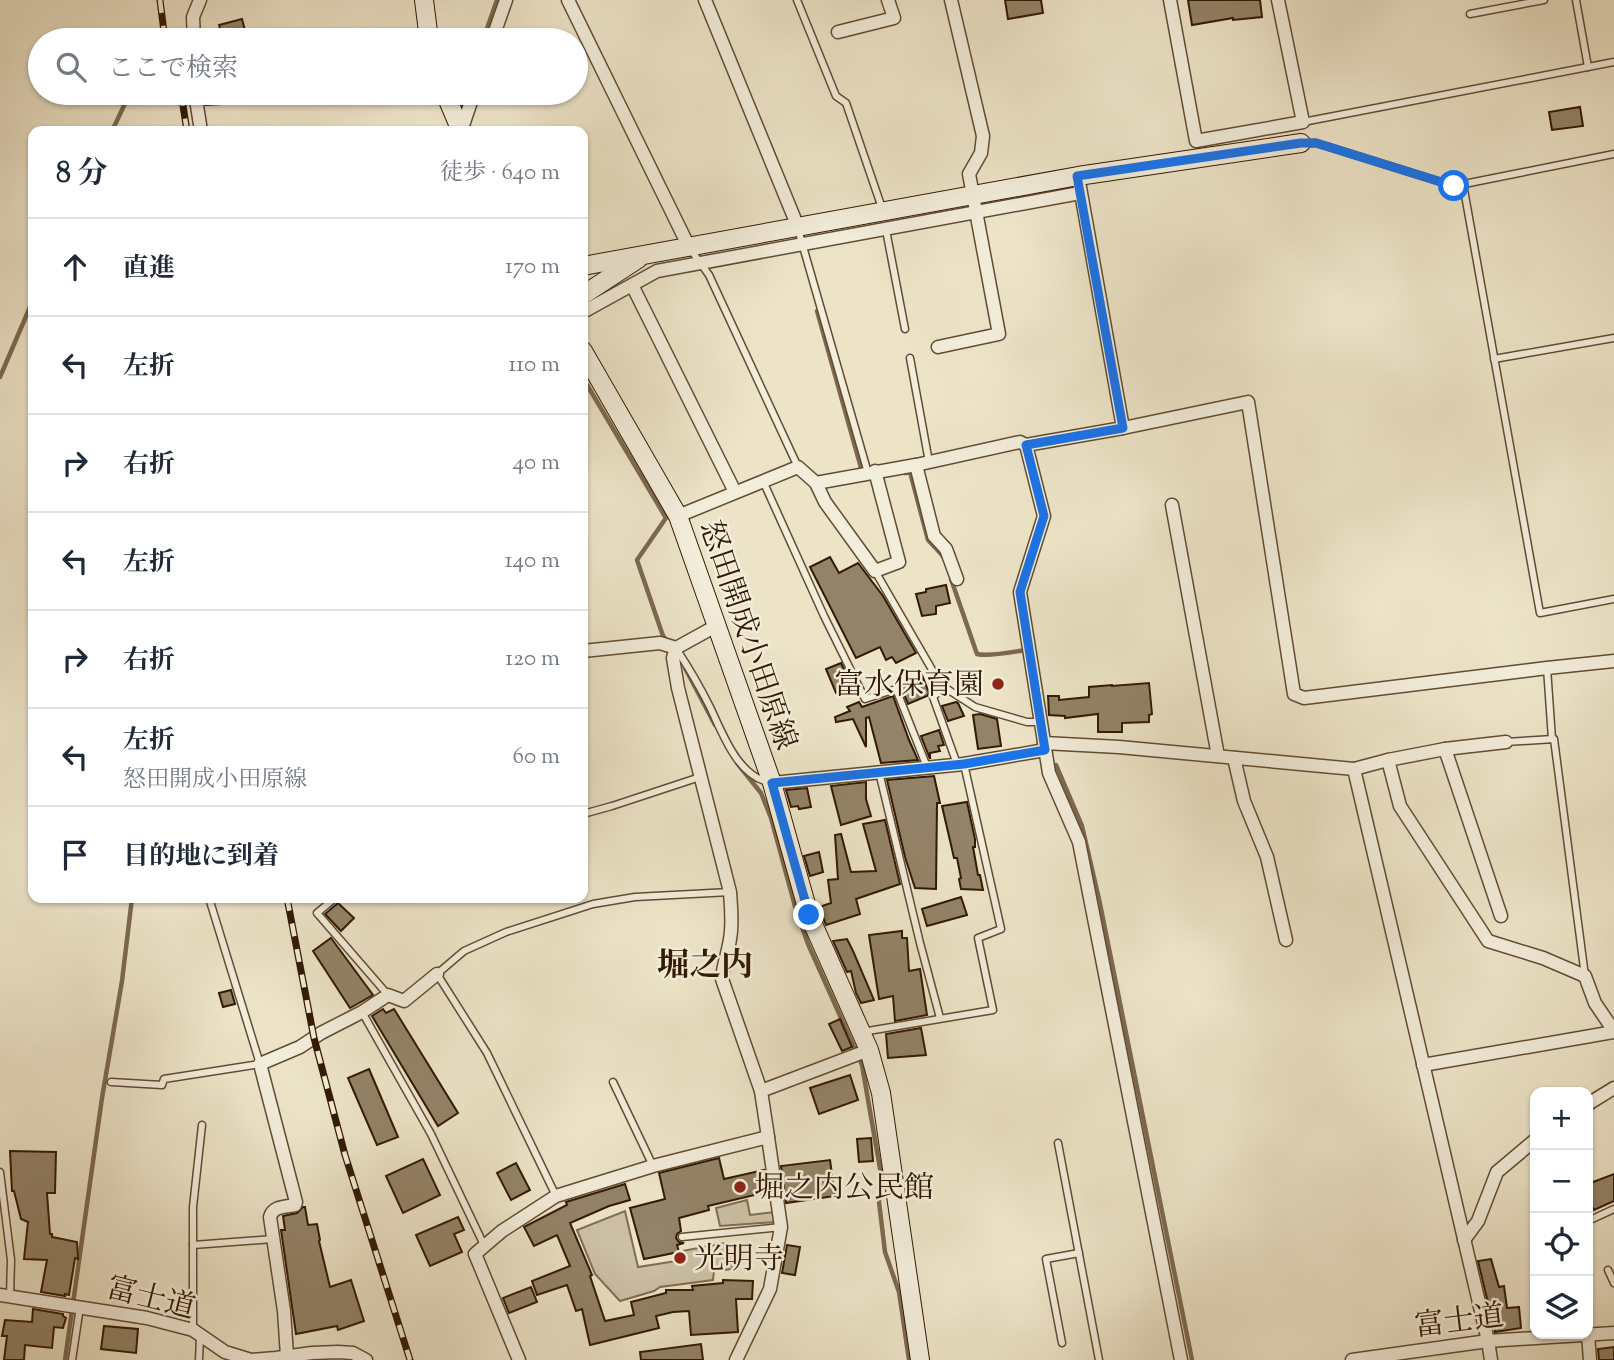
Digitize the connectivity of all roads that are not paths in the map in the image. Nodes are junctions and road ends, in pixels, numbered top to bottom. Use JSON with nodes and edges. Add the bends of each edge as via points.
{"nodes":[{"id":1,"x":200,"y":0,"type":"edge"},
{"id":2,"x":424,"y":0,"type":"edge"},
{"id":3,"x":506,"y":0,"type":"edge"},
{"id":4,"x":568,"y":0,"type":"edge"},
{"id":5,"x":705,"y":0,"type":"edge"},
{"id":6,"x":797,"y":0,"type":"edge"},
{"id":7,"x":888,"y":0,"type":"edge"},
{"id":8,"x":951,"y":0,"type":"edge"},
{"id":9,"x":1170,"y":0,"type":"edge"},
{"id":10,"x":1278,"y":0,"type":"edge"},
{"id":11,"x":1544,"y":0,"type":"edge"},
{"id":12,"x":1576,"y":0,"type":"edge"},
{"id":13,"x":1470,"y":14,"type":"dead end"},
{"id":14,"x":193,"y":28,"type":"edge"},
{"id":15,"x":428,"y":28,"type":"edge"},
{"id":16,"x":496,"y":28,"type":"edge"},
{"id":17,"x":582,"y":28,"type":"edge"},
{"id":18,"x":838,"y":32,"type":"dead end"},
{"id":19,"x":588,"y":41,"type":"edge"},
{"id":20,"x":1614,"y":62,"type":"edge"},
{"id":21,"x":1588,"y":67,"type":"junction"},
{"id":22,"x":197,"y":105,"type":"edge"},
{"id":23,"x":450,"y":105,"type":"edge"},
{"id":24,"x":470,"y":105,"type":"edge"},
{"id":25,"x":1303,"y":122,"type":"junction"},
{"id":26,"x":200,"y":126,"type":"edge"},
{"id":27,"x":459,"y":126,"type":"edge"},
{"id":28,"x":463,"y":126,"type":"edge"},
{"id":29,"x":1301,"y":143,"type":"joint"},
{"id":30,"x":1614,"y":154,"type":"edge"},
{"id":31,"x":1079,"y":184,"type":"junction"},
{"id":32,"x":1463,"y":184,"type":"junction"},
{"id":33,"x":974,"y":203,"type":"junction"},
{"id":34,"x":884,"y":219,"type":"junction"},
{"id":35,"x":798,"y":227,"type":"junction"},
{"id":36,"x":803,"y":245,"type":"junction"},
{"id":37,"x":689,"y":247,"type":"junction"},
{"id":38,"x":646,"y":254,"type":"junction"},
{"id":39,"x":699,"y":262,"type":"junction"},
{"id":40,"x":588,"y":265,"type":"edge"},
{"id":41,"x":632,"y":285,"type":"junction"},
{"id":42,"x":588,"y":292,"type":"edge"},
{"id":43,"x":588,"y":309,"type":"edge"},
{"id":44,"x":905,"y":329,"type":"dead end"},
{"id":45,"x":1614,"y":338,"type":"edge"},
{"id":46,"x":938,"y":346,"type":"dead end"},
{"id":47,"x":910,"y":358,"type":"dead end"},
{"id":48,"x":1494,"y":359,"type":"junction"},
{"id":49,"x":588,"y":360,"type":"edge"},
{"id":50,"x":1123,"y":428,"type":"junction"},
{"id":51,"x":1026,"y":445,"type":"junction"},
{"id":52,"x":929,"y":462,"type":"junction"},
{"id":53,"x":916,"y":465,"type":"junction"},
{"id":54,"x":798,"y":467,"type":"junction"},
{"id":55,"x":871,"y":472,"type":"junction"},
{"id":56,"x":763,"y":481,"type":"junction"},
{"id":57,"x":816,"y":483,"type":"junction"},
{"id":58,"x":735,"y":492,"type":"junction"},
{"id":59,"x":1172,"y":505,"type":"dead end"},
{"id":60,"x":678,"y":516,"type":"junction"},
{"id":61,"x":875,"y":570,"type":"junction"},
{"id":62,"x":957,"y":579,"type":"dead end"},
{"id":63,"x":1614,"y":599,"type":"edge"},
{"id":64,"x":716,"y":626,"type":"junction"},
{"id":65,"x":676,"y":648,"type":"junction"},
{"id":66,"x":588,"y":650,"type":"edge"},
{"id":67,"x":1614,"y":661,"type":"edge"},
{"id":68,"x":1547,"y":667,"type":"junction"},
{"id":69,"x":944,"y":687,"type":"junction"},
{"id":70,"x":1040,"y":722,"type":"junction"},
{"id":71,"x":1552,"y":739,"type":"junction"},
{"id":72,"x":1506,"y":742,"type":"joint"},
{"id":73,"x":1045,"y":747,"type":"junction"},
{"id":74,"x":1445,"y":749,"type":"junction"},
{"id":75,"x":1218,"y":756,"type":"junction"},
{"id":76,"x":1234,"y":758,"type":"junction"},
{"id":77,"x":1388,"y":760,"type":"junction"},
{"id":78,"x":961,"y":764,"type":"junction"},
{"id":79,"x":927,"y":767,"type":"junction"},
{"id":80,"x":1354,"y":769,"type":"junction"},
{"id":81,"x":879,"y":772,"type":"junction"},
{"id":82,"x":700,"y":776,"type":"junction"},
{"id":83,"x":772,"y":783,"type":"junction"},
{"id":84,"x":588,"y":813,"type":"edge"},
{"id":85,"x":730,"y":892,"type":"junction"},
{"id":86,"x":211,"y":903,"type":"edge"},
{"id":87,"x":329,"y":903,"type":"edge"},
{"id":88,"x":1502,"y":916,"type":"dead end"},
{"id":89,"x":1286,"y":940,"type":"dead end"},
{"id":90,"x":437,"y":974,"type":"junction"},
{"id":91,"x":1585,"y":976,"type":"junction"},
{"id":92,"x":388,"y":995,"type":"junction"},
{"id":93,"x":362,"y":1012,"type":"junction"},
{"id":94,"x":940,"y":1018,"type":"junction"},
{"id":95,"x":860,"y":1032,"type":"junction"},
{"id":96,"x":1614,"y":1032,"type":"edge"},
{"id":97,"x":868,"y":1050,"type":"junction"},
{"id":98,"x":260,"y":1064,"type":"junction"},
{"id":99,"x":1423,"y":1065,"type":"junction"},
{"id":100,"x":111,"y":1082,"type":"dead end"},
{"id":101,"x":613,"y":1082,"type":"dead end"},
{"id":102,"x":1614,"y":1088,"type":"edge"},
{"id":103,"x":761,"y":1091,"type":"junction"},
{"id":104,"x":1593,"y":1101,"type":"edge"},
{"id":105,"x":202,"y":1125,"type":"dead end"},
{"id":106,"x":768,"y":1137,"type":"junction"},
{"id":107,"x":1058,"y":1143,"type":"dead end"},
{"id":108,"x":1530,"y":1144,"type":"edge"},
{"id":109,"x":653,"y":1166,"type":"junction"},
{"id":110,"x":0,"y":1172,"type":"edge"},
{"id":111,"x":556,"y":1196,"type":"junction"},
{"id":112,"x":1614,"y":1209,"type":"edge"},
{"id":113,"x":1593,"y":1219,"type":"edge"},
{"id":114,"x":781,"y":1227,"type":"junction"},
{"id":115,"x":682,"y":1237,"type":"dead end"},
{"id":116,"x":273,"y":1239,"type":"junction"},
{"id":117,"x":1464,"y":1240,"type":"junction"},
{"id":118,"x":193,"y":1245,"type":"junction"},
{"id":119,"x":484,"y":1245,"type":"junction"},
{"id":120,"x":1079,"y":1253,"type":"junction"},
{"id":121,"x":1608,"y":1269,"type":"dead end"},
{"id":122,"x":1614,"y":1283,"type":"edge"},
{"id":123,"x":5,"y":1296,"type":"edge"},
{"id":124,"x":76,"y":1307,"type":"junction"},
{"id":125,"x":197,"y":1332,"type":"junction"},
{"id":126,"x":1614,"y":1333,"type":"edge"},
{"id":127,"x":1593,"y":1334,"type":"edge"},
{"id":128,"x":1530,"y":1338,"type":"edge"},
{"id":129,"x":1588,"y":1339,"type":"edge"},
{"id":130,"x":1488,"y":1341,"type":"junction"},
{"id":131,"x":1062,"y":1343,"type":"dead end"},
{"id":132,"x":287,"y":1358,"type":"edge"},
{"id":133,"x":1370,"y":1359,"type":"edge"},
{"id":134,"x":72,"y":1360,"type":"edge"},
{"id":135,"x":199,"y":1360,"type":"edge"},
{"id":136,"x":366,"y":1360,"type":"edge"},
{"id":137,"x":519,"y":1360,"type":"edge"},
{"id":138,"x":736,"y":1360,"type":"edge"},
{"id":139,"x":920,"y":1360,"type":"edge"},
{"id":140,"x":1099,"y":1360,"type":"edge"},
{"id":141,"x":1181,"y":1360,"type":"edge"},
{"id":142,"x":1352,"y":1360,"type":"edge"},
{"id":143,"x":1491,"y":1360,"type":"edge"},
{"id":144,"x":1590,"y":1360,"type":"edge"}],
"edges":[{"from":1,"to":14,"type":"street"},
{"from":2,"to":15,"type":"main road"},
{"from":3,"to":16,"type":"street"},
{"from":4,"to":17,"type":"street"},
{"from":5,"to":35,"type":"street"},
{"from":6,"to":34,"type":"lane","via":[[836,96],[846,103]]},
{"from":7,"to":18,"type":"street","via":[[894,18]]},
{"from":8,"to":33,"type":"street","via":[[983,136],[981,153],[970,174]]},
{"from":9,"to":25,"type":"street","via":[[1196,141]]},
{"from":10,"to":25,"type":"street"},
{"from":11,"to":13,"type":"lane"},
{"from":12,"to":21,"type":"lane"},
{"from":19,"to":37,"type":"street"},
{"from":20,"to":21,"type":"lane"},
{"from":21,"to":25,"type":"lane"},
{"from":22,"to":26,"type":"street"},
{"from":23,"to":27,"type":"main road"},
{"from":24,"to":28,"type":"street"},
{"from":29,"to":31,"type":"main road"},
{"from":29,"to":32,"type":"lane","via":[[1316,143],[1454,186]]},
{"from":30,"to":32,"type":"lane"},
{"from":31,"to":33,"type":"main road"},
{"from":31,"to":50,"type":"street"},
{"from":32,"to":48,"type":"lane"},
{"from":33,"to":34,"type":"main road"},
{"from":33,"to":46,"type":"street","via":[[999,334]]},
{"from":34,"to":35,"type":"main road"},
{"from":34,"to":36,"type":"street"},
{"from":34,"to":44,"type":"lane"},
{"from":35,"to":36,"type":"lane"},
{"from":35,"to":37,"type":"main road"},
{"from":36,"to":39,"type":"street"},
{"from":36,"to":55,"type":"lane"},
{"from":37,"to":38,"type":"main road"},
{"from":37,"to":39,"type":"lane"},
{"from":38,"to":40,"type":"main road"},
{"from":38,"to":42,"type":"main road"},
{"from":39,"to":41,"type":"street","via":[[657,271]]},
{"from":39,"to":54,"type":"lane"},
{"from":41,"to":43,"type":"street"},
{"from":41,"to":58,"type":"street"},
{"from":45,"to":48,"type":"lane"},
{"from":47,"to":52,"type":"lane"},
{"from":48,"to":63,"type":"lane","via":[[1540,612]]},
{"from":49,"to":60,"type":"main road","name":"怒田開成小田原線"},
{"from":50,"to":51,"type":"street"},
{"from":50,"to":68,"type":"street","via":[[1248,402],[1294,694],[1304,698]]},
{"from":51,"to":52,"type":"street"},
{"from":51,"to":70,"type":"street","via":[[1044,516],[1020,592]]},
{"from":52,"to":53,"type":"street"},
{"from":53,"to":55,"type":"street"},
{"from":53,"to":62,"type":"street","via":[[934,536],[946,549]]},
{"from":54,"to":56,"type":"street"},
{"from":54,"to":57,"type":"street"},
{"from":55,"to":57,"type":"street"},
{"from":55,"to":61,"type":"street","via":[[899,562]]},
{"from":56,"to":58,"type":"street"},
{"from":56,"to":79,"type":"lane","via":[[865,699],[895,689]]},
{"from":57,"to":61,"type":"street"},
{"from":58,"to":60,"type":"street"},
{"from":59,"to":75,"type":"street"},
{"from":60,"to":64,"type":"main road","name":"怒田開成小田原線"},
{"from":61,"to":69,"type":"lane"},
{"from":64,"to":65,"type":"street"},
{"from":64,"to":83,"type":"main road","name":"怒田開成小田原線"},
{"from":65,"to":66,"type":"street","via":[[660,643]]},
{"from":65,"to":82,"type":"street","via":[[678,688]]},
{"from":65,"to":83,"type":"lane","via":[[741,765]]},
{"from":67,"to":68,"type":"street"},
{"from":68,"to":71,"type":"lane"},
{"from":69,"to":70,"type":"lane","via":[[975,707]]},
{"from":69,"to":78,"type":"lane","via":[[933,697]]},
{"from":70,"to":73,"type":"street"},
{"from":71,"to":72,"type":"lane"},
{"from":71,"to":91,"type":"lane"},
{"from":72,"to":74,"type":"street"},
{"from":73,"to":75,"type":"street","via":[[1118,747]]},
{"from":73,"to":78,"type":"street"},
{"from":73,"to":141,"type":"street","via":[[1048,773],[1079,842]]},
{"from":74,"to":77,"type":"street"},
{"from":74,"to":88,"type":"street"},
{"from":75,"to":76,"type":"street"},
{"from":76,"to":80,"type":"street"},
{"from":76,"to":89,"type":"street","via":[[1244,801],[1266,857]]},
{"from":77,"to":80,"type":"street"},
{"from":77,"to":91,"type":"street","via":[[1400,806],[1488,940]]},
{"from":78,"to":79,"type":"street"},
{"from":78,"to":94,"type":"lane","via":[[1001,929],[978,938],[993,1010]]},
{"from":79,"to":81,"type":"street"},
{"from":80,"to":99,"type":"street"},
{"from":81,"to":83,"type":"street"},
{"from":81,"to":94,"type":"lane"},
{"from":82,"to":84,"type":"lane"},
{"from":82,"to":85,"type":"street"},
{"from":83,"to":95,"type":"main road","name":"怒田開成小田原線","via":[[809,915]]},
{"from":85,"to":90,"type":"lane","via":[[593,904],[506,932],[464,951]]},
{"from":85,"to":103,"type":"street","via":[[730,940],[722,979]]},
{"from":86,"to":98,"type":"lane"},
{"from":87,"to":92,"type":"lane","via":[[317,913]]},
{"from":90,"to":92,"type":"street","via":[[404,1001]]},
{"from":90,"to":111,"type":"lane","via":[[487,1053]]},
{"from":91,"to":96,"type":"street","via":[[1595,1003]]},
{"from":92,"to":93,"type":"street"},
{"from":93,"to":98,"type":"street"},
{"from":93,"to":119,"type":"lane","via":[[431,1134]]},
{"from":94,"to":95,"type":"lane"},
{"from":95,"to":97,"type":"main road","name":"怒田開成小田原線"},
{"from":96,"to":99,"type":"street"},
{"from":97,"to":103,"type":"street"},
{"from":97,"to":139,"type":"main road","name":"怒田開成小田原線","via":[[881,1093]]},
{"from":98,"to":100,"type":"lane","via":[[164,1079],[162,1085]]},
{"from":98,"to":116,"type":"street","via":[[296,1202],[272,1212]]},
{"from":99,"to":117,"type":"street"},
{"from":101,"to":109,"type":"lane"},
{"from":102,"to":104,"type":"street"},
{"from":103,"to":106,"type":"street"},
{"from":105,"to":118,"type":"lane"},
{"from":106,"to":109,"type":"street"},
{"from":106,"to":114,"type":"street"},
{"from":107,"to":120,"type":"lane"},
{"from":108,"to":117,"type":"street","via":[[1497,1172],[1478,1221]]},
{"from":109,"to":111,"type":"street"},
{"from":110,"to":123,"type":"lane","via":[[11,1260]]},
{"from":111,"to":119,"type":"street"},
{"from":112,"to":113,"type":"lane"},
{"from":114,"to":115,"type":"lane"},
{"from":114,"to":138,"type":"street","via":[[770,1289]]},
{"from":116,"to":118,"type":"lane"},
{"from":116,"to":132,"type":"street"},
{"from":117,"to":130,"type":"street"},
{"from":118,"to":125,"type":"lane"},
{"from":119,"to":137,"type":"street","via":[[475,1254]]},
{"from":120,"to":131,"type":"lane","via":[[1046,1259]]},
{"from":120,"to":140,"type":"lane"},
{"from":121,"to":122,"type":"lane"},
{"from":123,"to":124,"type":"street","name":"富士道"},
{"from":124,"to":125,"type":"street","name":"富士道","via":[[147,1318]]},
{"from":124,"to":134,"type":"lane"},
{"from":125,"to":132,"type":"street","name":"富士道","via":[[237,1357]]},
{"from":125,"to":135,"type":"lane"},
{"from":126,"to":127,"type":"street","name":"富士道"},
{"from":128,"to":130,"type":"street","name":"富士道"},
{"from":129,"to":144,"type":"street"},
{"from":130,"to":133,"type":"street","name":"富士道"},
{"from":130,"to":143,"type":"street"},
{"from":132,"to":136,"type":"street","name":"富士道","via":[[338,1352]]},
{"from":133,"to":142,"type":"street","name":"富士道"}]}
